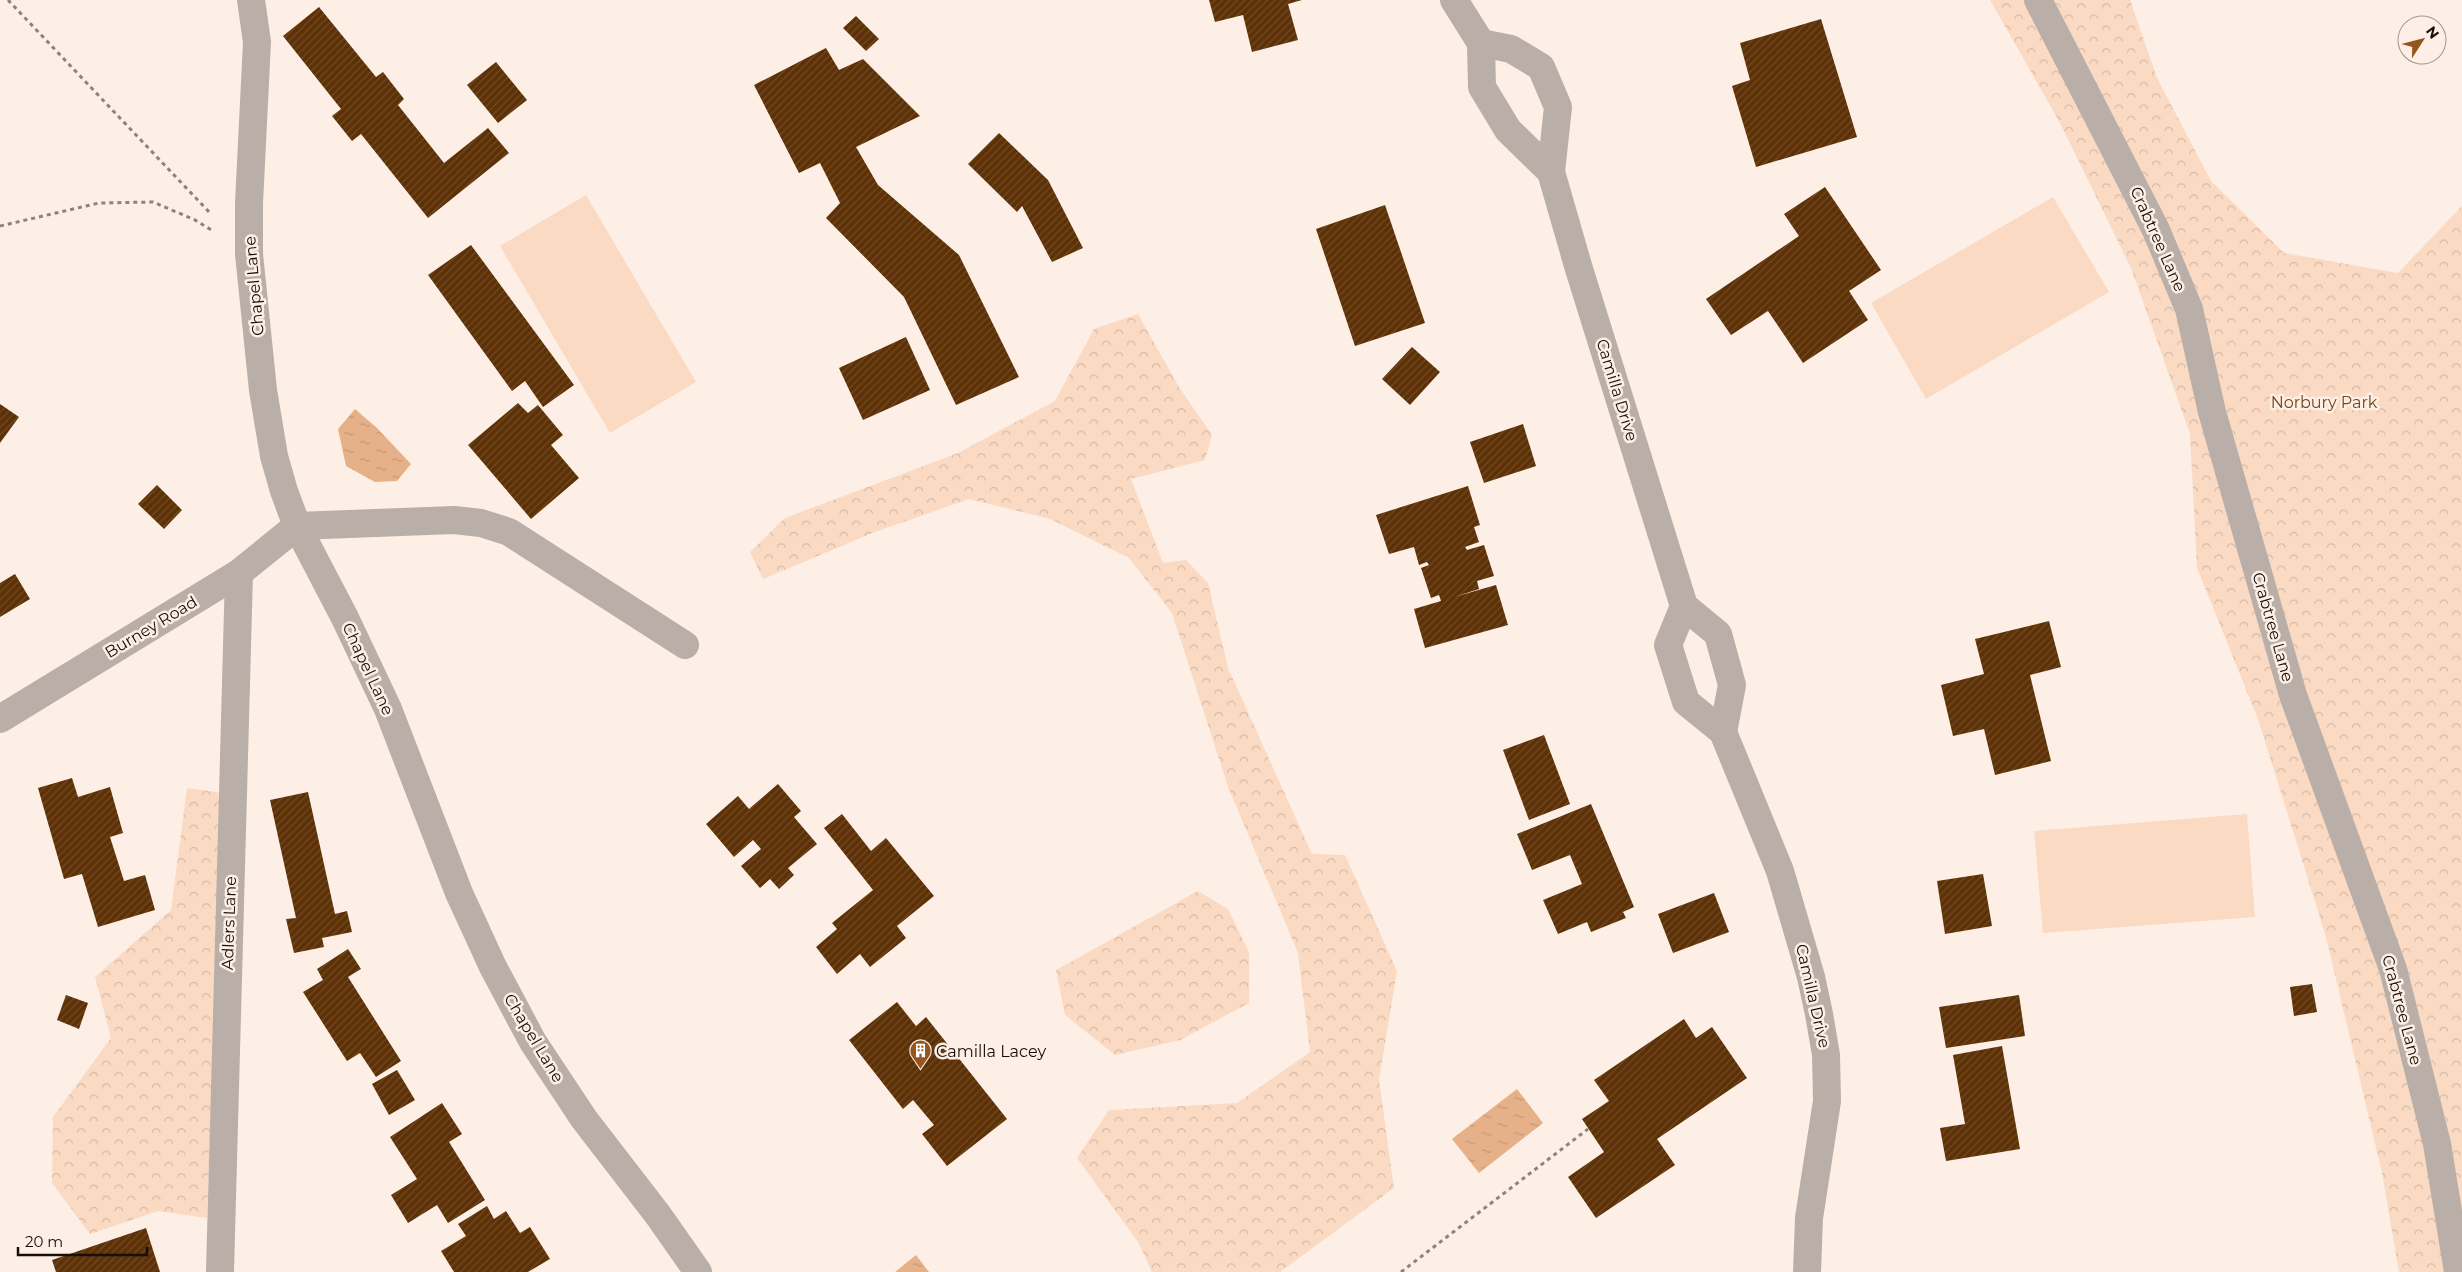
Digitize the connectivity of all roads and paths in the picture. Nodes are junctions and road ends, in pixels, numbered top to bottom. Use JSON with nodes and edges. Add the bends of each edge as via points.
{"nodes":[{"id":1,"x":8,"y":0,"type":"edge"},
{"id":2,"x":251,"y":0,"type":"edge"},
{"id":3,"x":1454,"y":0,"type":"edge"},
{"id":4,"x":2038,"y":0,"type":"edge"},
{"id":5,"x":1481,"y":43,"type":"junction"},
{"id":6,"x":1552,"y":172,"type":"junction"},
{"id":7,"x":0,"y":226,"type":"edge"},
{"id":8,"x":249,"y":254,"type":"junction"},
{"id":9,"x":297,"y":526,"type":"junction"},
{"id":10,"x":239,"y":573,"type":"junction"},
{"id":11,"x":1684,"y":606,"type":"junction"},
{"id":12,"x":686,"y":645,"type":"dead end"},
{"id":13,"x":0,"y":720,"type":"edge"},
{"id":14,"x":1723,"y":732,"type":"junction"},
{"id":15,"x":1588,"y":1129,"type":"dead end"},
{"id":16,"x":220,"y":1272,"type":"edge"},
{"id":17,"x":698,"y":1272,"type":"edge"},
{"id":18,"x":1402,"y":1272,"type":"edge"},
{"id":19,"x":1807,"y":1272,"type":"edge"},
{"id":20,"x":2458,"y":1272,"type":"edge"}],
"edges":[{"from":1,"to":8,"type":"path"},
{"from":2,"to":8,"type":"street","name":"Chapel Lane","via":[[257,42]]},
{"from":3,"to":5,"type":"street"},
{"from":4,"to":20,"type":"street","name":"Crabtree Lane","via":[[2156,230],[2189,309],[2212,412],[2293,695],[2393,969],[2436,1144]]},
{"from":5,"to":6,"type":"street","via":[[1482,87],[1508,130]]},
{"from":5,"to":6,"type":"street","name":"Camilla Drive","via":[[1511,49],[1541,67],[1558,107]]},
{"from":6,"to":11,"type":"street","name":"Camilla Drive"},
{"from":7,"to":8,"type":"path","via":[[99,203],[154,202],[196,220]]},
{"from":8,"to":9,"type":"street","name":"Chapel Lane","via":[[263,390],[274,456]]},
{"from":9,"to":10,"type":"street","name":"Burney Road"},
{"from":9,"to":12,"type":"street","via":[[445,520],[481,523],[509,532]]},
{"from":9,"to":17,"type":"street","name":"Chapel Lane","via":[[388,709],[458,893],[528,1034],[584,1119]]},
{"from":10,"to":13,"type":"street","name":"Burney Road"},
{"from":10,"to":16,"type":"street","name":"Adlers Lane"},
{"from":11,"to":14,"type":"street","via":[[1718,634],[1732,685]]},
{"from":11,"to":14,"type":"street","name":"Camilla Drive","via":[[1668,645],[1686,702]]},
{"from":14,"to":19,"type":"street","name":"Camilla Drive","via":[[1780,872],[1811,977],[1826,1055],[1827,1101],[1809,1218]]},
{"from":15,"to":18,"type":"path"}]}
